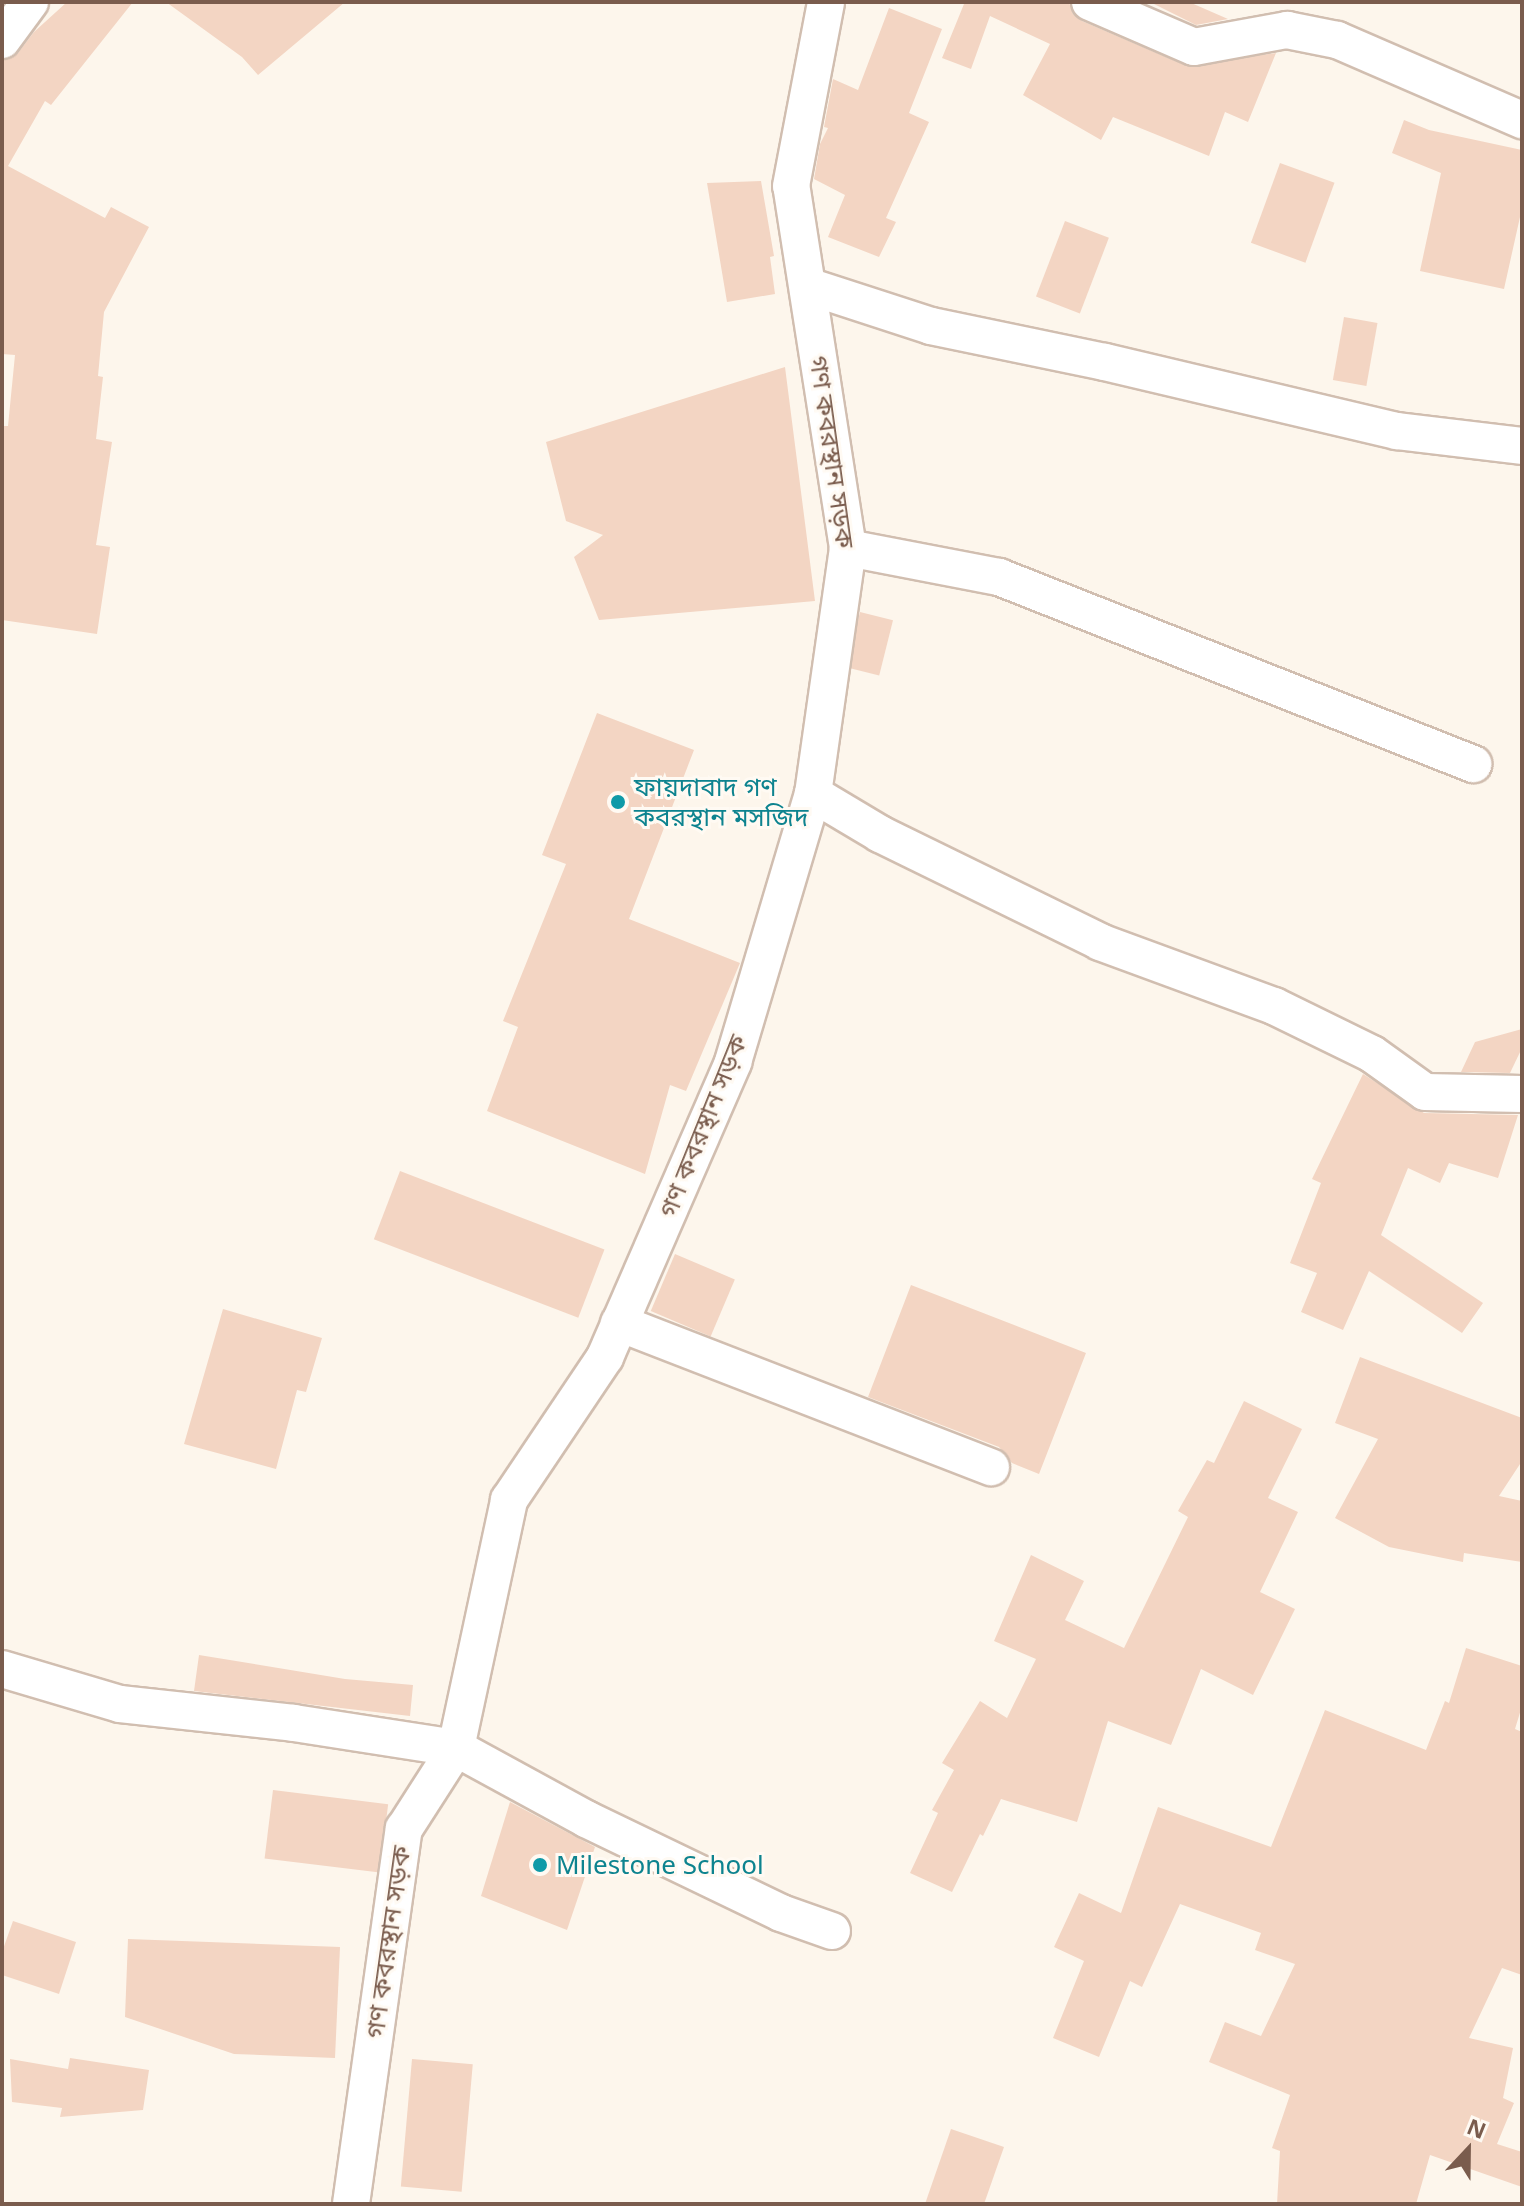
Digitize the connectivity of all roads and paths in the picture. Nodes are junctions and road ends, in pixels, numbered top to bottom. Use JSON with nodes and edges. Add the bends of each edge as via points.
{"nodes":[{"id":1,"x":30,"y":2,"type":"edge"},
{"id":2,"x":826,"y":2,"type":"edge"},
{"id":3,"x":1090,"y":2,"type":"edge"},
{"id":4,"x":2,"y":40,"type":"edge"},
{"id":5,"x":1522,"y":120,"type":"edge"},
{"id":6,"x":808,"y":286,"type":"junction"},
{"id":7,"x":1522,"y":446,"type":"edge"},
{"id":8,"x":848,"y":548,"type":"junction"},
{"id":9,"x":1473,"y":764,"type":"dead end"},
{"id":10,"x":813,"y":794,"type":"junction"},
{"id":11,"x":1522,"y":1094,"type":"edge"},
{"id":12,"x":619,"y":1323,"type":"junction"},
{"id":13,"x":991,"y":1467,"type":"dead end"},
{"id":14,"x":2,"y":1669,"type":"edge"},
{"id":15,"x":456,"y":1748,"type":"junction"},
{"id":16,"x":832,"y":1931,"type":"dead end"},
{"id":17,"x":351,"y":2204,"type":"edge"}],
"edges":[{"from":1,"to":4,"type":"street"},
{"from":2,"to":6,"type":"street","name":"গণ কবরস্থান সড়ক","via":[[791,186]]},
{"from":3,"to":5,"type":"street","via":[[1194,47],[1287,30],[1337,40]]},
{"from":6,"to":7,"type":"street","via":[[931,326],[1397,431]]},
{"from":6,"to":8,"type":"street","name":"গণ কবরস্থান সড়ক"},
{"from":8,"to":9,"type":"street","via":[[999,577]]},
{"from":8,"to":10,"type":"street","name":"গণ কবরস্থান সড়ক"},
{"from":10,"to":11,"type":"street","via":[[880,834],[1100,942],[1274,1006],[1372,1054],[1425,1092]]},
{"from":10,"to":12,"type":"street","name":"গণ কবরস্থান সড়ক","via":[[733,1062]]},
{"from":12,"to":13,"type":"street"},
{"from":12,"to":15,"type":"street","name":"গণ কবরস্থান সড়ক","via":[[605,1357],[509,1500]]},
{"from":14,"to":15,"type":"street","via":[[120,1704]]},
{"from":15,"to":16,"type":"street","via":[[599,1826],[781,1913]]},
{"from":15,"to":17,"type":"street","name":"গণ কবরস্থান সড়ক","via":[[404,1829]]}]}
